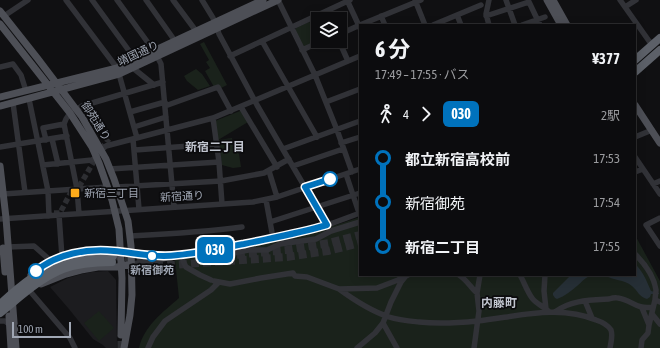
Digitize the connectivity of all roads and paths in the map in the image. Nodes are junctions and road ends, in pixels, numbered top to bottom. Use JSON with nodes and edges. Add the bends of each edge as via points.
{"nodes":[{"id":1,"x":28,"y":0,"type":"edge"},
{"id":2,"x":66,"y":0,"type":"edge"},
{"id":3,"x":92,"y":0,"type":"edge"},
{"id":4,"x":117,"y":0,"type":"edge"},
{"id":5,"x":146,"y":0,"type":"edge"},
{"id":6,"x":173,"y":0,"type":"edge"},
{"id":7,"x":202,"y":0,"type":"edge"},
{"id":8,"x":263,"y":0,"type":"edge"},
{"id":9,"x":278,"y":0,"type":"edge"},
{"id":10,"x":348,"y":0,"type":"edge"},
{"id":11,"x":506,"y":0,"type":"edge"},
{"id":12,"x":547,"y":0,"type":"edge"},
{"id":13,"x":553,"y":0,"type":"edge"},
{"id":14,"x":620,"y":0,"type":"edge"},
{"id":15,"x":636,"y":0,"type":"edge"},
{"id":16,"x":417,"y":1,"type":"edge"},
{"id":17,"x":484,"y":3,"type":"edge"},
{"id":18,"x":625,"y":7,"type":"junction"},
{"id":19,"x":509,"y":8,"type":"junction"},
{"id":20,"x":325,"y":12,"type":"edge"},
{"id":21,"x":2,"y":14,"type":"edge"},
{"id":22,"x":457,"y":15,"type":"junction"},
{"id":23,"x":381,"y":16,"type":"junction"},
{"id":24,"x":486,"y":16,"type":"junction"},
{"id":25,"x":544,"y":17,"type":"dead end"},
{"id":26,"x":311,"y":18,"type":"edge"},
{"id":27,"x":539,"y":22,"type":"edge"},
{"id":28,"x":0,"y":24,"type":"edge"},
{"id":29,"x":359,"y":24,"type":"edge"},
{"id":30,"x":364,"y":24,"type":"edge"},
{"id":31,"x":385,"y":24,"type":"edge"},
{"id":32,"x":425,"y":24,"type":"edge"},
{"id":33,"x":435,"y":24,"type":"edge"},
{"id":34,"x":461,"y":24,"type":"edge"},
{"id":35,"x":489,"y":24,"type":"edge"},
{"id":36,"x":515,"y":24,"type":"edge"},
{"id":37,"x":528,"y":24,"type":"edge"},
{"id":38,"x":560,"y":24,"type":"edge"},
{"id":39,"x":566,"y":24,"type":"edge"},
{"id":40,"x":216,"y":25,"type":"junction"},
{"id":41,"x":359,"y":26,"type":"edge"},
{"id":42,"x":291,"y":27,"type":"junction"},
{"id":43,"x":196,"y":31,"type":"junction"},
{"id":44,"x":347,"y":31,"type":"edge"},
{"id":45,"x":20,"y":35,"type":"junction"},
{"id":46,"x":657,"y":40,"type":"edge"},
{"id":47,"x":13,"y":41,"type":"junction"},
{"id":48,"x":175,"y":41,"type":"junction"},
{"id":49,"x":262,"y":41,"type":"junction"},
{"id":50,"x":311,"y":46,"type":"edge"},
{"id":51,"x":342,"y":48,"type":"edge"},
{"id":52,"x":302,"y":50,"type":"junction"},
{"id":53,"x":660,"y":50,"type":"edge"},
{"id":54,"x":156,"y":54,"type":"junction"},
{"id":55,"x":230,"y":56,"type":"junction"},
{"id":56,"x":359,"y":56,"type":"edge"},
{"id":57,"x":135,"y":59,"type":"junction"},
{"id":58,"x":636,"y":59,"type":"edge"},
{"id":59,"x":348,"y":61,"type":"junction"},
{"id":60,"x":0,"y":67,"type":"edge"},
{"id":61,"x":133,"y":68,"type":"junction"},
{"id":62,"x":118,"y":71,"type":"junction"},
{"id":63,"x":636,"y":71,"type":"edge"},
{"id":64,"x":315,"y":75,"type":"junction"},
{"id":65,"x":163,"y":82,"type":"junction"},
{"id":66,"x":57,"y":84,"type":"junction"},
{"id":67,"x":154,"y":85,"type":"junction"},
{"id":68,"x":48,"y":86,"type":"junction"},
{"id":69,"x":288,"y":87,"type":"junction"},
{"id":70,"x":359,"y":89,"type":"edge"},
{"id":71,"x":62,"y":90,"type":"junction"},
{"id":72,"x":26,"y":91,"type":"junction"},
{"id":73,"x":54,"y":92,"type":"junction"},
{"id":74,"x":125,"y":94,"type":"junction"},
{"id":75,"x":0,"y":97,"type":"edge"},
{"id":76,"x":29,"y":99,"type":"junction"},
{"id":77,"x":254,"y":101,"type":"junction"},
{"id":78,"x":326,"y":102,"type":"junction"},
{"id":79,"x":14,"y":103,"type":"junction"},
{"id":80,"x":165,"y":104,"type":"junction"},
{"id":81,"x":0,"y":106,"type":"edge"},
{"id":82,"x":636,"y":106,"type":"edge"},
{"id":83,"x":241,"y":107,"type":"junction"},
{"id":84,"x":74,"y":111,"type":"junction"},
{"id":85,"x":231,"y":111,"type":"junction"},
{"id":86,"x":130,"y":112,"type":"junction"},
{"id":87,"x":166,"y":117,"type":"junction"},
{"id":88,"x":213,"y":118,"type":"junction"},
{"id":89,"x":359,"y":121,"type":"edge"},
{"id":90,"x":64,"y":124,"type":"junction"},
{"id":91,"x":134,"y":127,"type":"junction"},
{"id":92,"x":337,"y":130,"type":"junction"},
{"id":93,"x":652,"y":130,"type":"junction"},
{"id":94,"x":167,"y":131,"type":"junction"},
{"id":95,"x":66,"y":136,"type":"junction"},
{"id":96,"x":317,"y":137,"type":"junction"},
{"id":97,"x":359,"y":138,"type":"edge"},
{"id":98,"x":636,"y":138,"type":"edge"},
{"id":99,"x":52,"y":139,"type":"junction"},
{"id":100,"x":135,"y":139,"type":"junction"},
{"id":101,"x":46,"y":140,"type":"junction"},
{"id":102,"x":38,"y":141,"type":"junction"},
{"id":103,"x":660,"y":143,"type":"edge"},
{"id":104,"x":19,"y":144,"type":"junction"},
{"id":105,"x":217,"y":144,"type":"junction"},
{"id":106,"x":342,"y":146,"type":"junction"},
{"id":107,"x":0,"y":148,"type":"edge"},
{"id":108,"x":169,"y":148,"type":"junction"},
{"id":109,"x":283,"y":149,"type":"junction"},
{"id":110,"x":135,"y":150,"type":"junction"},
{"id":111,"x":99,"y":153,"type":"junction"},
{"id":112,"x":636,"y":158,"type":"edge"},
{"id":113,"x":289,"y":159,"type":"junction"},
{"id":114,"x":219,"y":162,"type":"junction"},
{"id":115,"x":72,"y":163,"type":"junction"},
{"id":116,"x":58,"y":164,"type":"junction"},
{"id":117,"x":43,"y":165,"type":"junction"},
{"id":118,"x":170,"y":165,"type":"junction"},
{"id":119,"x":0,"y":166,"type":"edge"},
{"id":120,"x":277,"y":166,"type":"junction"},
{"id":121,"x":293,"y":166,"type":"junction"},
{"id":122,"x":136,"y":167,"type":"junction"},
{"id":123,"x":110,"y":169,"type":"junction"},
{"id":124,"x":359,"y":169,"type":"edge"},
{"id":125,"x":643,"y":169,"type":"junction"},
{"id":126,"x":269,"y":171,"type":"junction"},
{"id":127,"x":636,"y":172,"type":"edge"},
{"id":128,"x":349,"y":173,"type":"junction"},
{"id":129,"x":221,"y":181,"type":"junction"},
{"id":130,"x":660,"y":181,"type":"edge"},
{"id":131,"x":172,"y":184,"type":"junction"},
{"id":132,"x":653,"y":184,"type":"junction"},
{"id":133,"x":138,"y":186,"type":"junction"},
{"id":134,"x":108,"y":187,"type":"junction"},
{"id":135,"x":117,"y":187,"type":"junction"},
{"id":136,"x":305,"y":187,"type":"junction"},
{"id":137,"x":76,"y":189,"type":"junction"},
{"id":138,"x":48,"y":191,"type":"junction"},
{"id":139,"x":25,"y":192,"type":"junction"},
{"id":140,"x":359,"y":193,"type":"edge"},
{"id":141,"x":3,"y":194,"type":"junction"},
{"id":142,"x":660,"y":194,"type":"edge"},
{"id":143,"x":353,"y":195,"type":"junction"},
{"id":144,"x":277,"y":197,"type":"junction"},
{"id":145,"x":266,"y":200,"type":"junction"},
{"id":146,"x":0,"y":203,"type":"edge"},
{"id":147,"x":222,"y":204,"type":"junction"},
{"id":148,"x":174,"y":207,"type":"junction"},
{"id":149,"x":317,"y":207,"type":"junction"},
{"id":150,"x":139,"y":209,"type":"junction"},
{"id":151,"x":124,"y":210,"type":"junction"},
{"id":152,"x":359,"y":210,"type":"edge"},
{"id":153,"x":115,"y":211,"type":"junction"},
{"id":154,"x":359,"y":213,"type":"edge"},
{"id":155,"x":79,"y":214,"type":"junction"},
{"id":156,"x":59,"y":215,"type":"junction"},
{"id":157,"x":49,"y":216,"type":"junction"},
{"id":158,"x":660,"y":218,"type":"edge"},
{"id":159,"x":3,"y":219,"type":"edge"},
{"id":160,"x":270,"y":222,"type":"junction"},
{"id":161,"x":359,"y":222,"type":"edge"},
{"id":162,"x":327,"y":225,"type":"junction"},
{"id":163,"x":242,"y":227,"type":"dead end"},
{"id":164,"x":130,"y":236,"type":"junction"},
{"id":165,"x":273,"y":238,"type":"junction"},
{"id":166,"x":660,"y":246,"type":"edge"},
{"id":167,"x":4,"y":247,"type":"edge"},
{"id":168,"x":120,"y":252,"type":"junction"},
{"id":169,"x":131,"y":253,"type":"junction"},
{"id":170,"x":230,"y":254,"type":"dead end"},
{"id":171,"x":636,"y":255,"type":"edge"},
{"id":172,"x":62,"y":257,"type":"junction"},
{"id":173,"x":2,"y":259,"type":"edge"},
{"id":174,"x":112,"y":259,"type":"tunnel mouth"},
{"id":175,"x":153,"y":259,"type":"junction"},
{"id":176,"x":51,"y":261,"type":"junction"},
{"id":177,"x":183,"y":261,"type":"dead end"},
{"id":178,"x":131,"y":264,"type":"junction"},
{"id":179,"x":121,"y":266,"type":"junction"},
{"id":180,"x":407,"y":276,"type":"edge"},
{"id":181,"x":461,"y":276,"type":"edge"},
{"id":182,"x":480,"y":276,"type":"edge"},
{"id":183,"x":521,"y":276,"type":"edge"},
{"id":184,"x":545,"y":276,"type":"edge"},
{"id":185,"x":215,"y":281,"type":"junction"},
{"id":186,"x":25,"y":287,"type":"junction"},
{"id":187,"x":339,"y":289,"type":"junction"},
{"id":188,"x":477,"y":293,"type":"junction"},
{"id":189,"x":8,"y":301,"type":"edge"},
{"id":190,"x":585,"y":301,"type":"junction"},
{"id":191,"x":658,"y":301,"type":"edge"},
{"id":192,"x":642,"y":308,"type":"junction"},
{"id":193,"x":653,"y":308,"type":"junction"},
{"id":194,"x":550,"y":311,"type":"junction"},
{"id":195,"x":0,"y":313,"type":"edge"},
{"id":196,"x":652,"y":314,"type":"junction"},
{"id":197,"x":386,"y":316,"type":"junction"},
{"id":198,"x":592,"y":318,"type":"junction"},
{"id":199,"x":0,"y":321,"type":"edge"},
{"id":200,"x":478,"y":321,"type":"junction"},
{"id":201,"x":383,"y":322,"type":"junction"},
{"id":202,"x":9,"y":324,"type":"junction"},
{"id":203,"x":660,"y":324,"type":"edge"},
{"id":204,"x":650,"y":325,"type":"junction"},
{"id":205,"x":121,"y":335,"type":"tunnel mouth"},
{"id":206,"x":11,"y":348,"type":"edge"},
{"id":207,"x":16,"y":348,"type":"edge"},
{"id":208,"x":75,"y":348,"type":"edge"},
{"id":209,"x":124,"y":348,"type":"edge"},
{"id":210,"x":148,"y":348,"type":"edge"},
{"id":211,"x":357,"y":348,"type":"edge"},
{"id":212,"x":397,"y":348,"type":"edge"},
{"id":213,"x":474,"y":348,"type":"edge"},
{"id":214,"x":610,"y":348,"type":"edge"},
{"id":215,"x":641,"y":348,"type":"edge"}],
"edges":[{"from":1,"to":21,"type":"street"},
{"from":2,"to":62,"type":"street"},
{"from":3,"to":57,"type":"street"},
{"from":4,"to":54,"type":"street"},
{"from":5,"to":48,"type":"street"},
{"from":6,"to":43,"type":"street"},
{"from":7,"to":40,"type":"street"},
{"from":8,"to":40,"type":"main road","name":"靖国通り"},
{"from":9,"to":40,"type":"main road","name":"靖国通り"},
{"from":9,"to":42,"type":"street"},
{"from":10,"to":20,"type":"street"},
{"from":10,"to":29,"type":"street"},
{"from":11,"to":19,"type":"street"},
{"from":12,"to":38,"type":"main road"},
{"from":13,"to":39,"type":"main road"},
{"from":14,"to":18,"type":"street"},
{"from":15,"to":18,"type":"street"},
{"from":16,"to":23,"type":"street"},
{"from":16,"to":32,"type":"street"},
{"from":17,"to":22,"type":"street"},
{"from":17,"to":24,"type":"street"},
{"from":18,"to":46,"type":"street","via":[[649,41],[652,43]]},
{"from":19,"to":24,"type":"street"},
{"from":19,"to":27,"type":"street","via":[[529,2]]},
{"from":19,"to":36,"type":"street"},
{"from":21,"to":45,"type":"main road","name":"御苑通り"},
{"from":22,"to":33,"type":"street"},
{"from":22,"to":34,"type":"street"},
{"from":23,"to":30,"type":"street"},
{"from":23,"to":31,"type":"street"},
{"from":24,"to":35,"type":"street"},
{"from":25,"to":27,"type":"street"},
{"from":26,"to":42,"type":"street"},
{"from":27,"to":37,"type":"street"},
{"from":28,"to":47,"type":"main road","name":"御苑通り"},
{"from":40,"to":43,"type":"main road","name":"靖国通り"},
{"from":40,"to":54,"type":"main road","name":"靖国通り"},
{"from":40,"to":55,"type":"street"},
{"from":41,"to":44,"type":"street"},
{"from":42,"to":49,"type":"street"},
{"from":42,"to":52,"type":"street"},
{"from":43,"to":48,"type":"main road","name":"靖国通り"},
{"from":45,"to":47,"type":"main road"},
{"from":45,"to":66,"type":"main road","name":"御苑通り"},
{"from":46,"to":58,"type":"highway"},
{"from":47,"to":68,"type":"main road","name":"御苑通り"},
{"from":48,"to":54,"type":"main road","name":"靖国通り"},
{"from":49,"to":55,"type":"street"},
{"from":49,"to":69,"type":"street"},
{"from":50,"to":52,"type":"street"},
{"from":51,"to":59,"type":"street"},
{"from":52,"to":64,"type":"street"},
{"from":53,"to":63,"type":"highway"},
{"from":54,"to":57,"type":"main road","name":"靖国通り"},
{"from":54,"to":61,"type":"main road","name":"靖国通り"},
{"from":54,"to":65,"type":"street","via":[[162,64]]},
{"from":55,"to":77,"type":"street"},
{"from":56,"to":59,"type":"street"},
{"from":57,"to":62,"type":"main road","name":"靖国通り"},
{"from":59,"to":64,"type":"street"},
{"from":60,"to":72,"type":"street","via":[[13,64],[21,75]]},
{"from":61,"to":62,"type":"main road","name":"靖国通り"},
{"from":61,"to":67,"type":"street"},
{"from":62,"to":66,"type":"main road","name":"靖国通り"},
{"from":62,"to":71,"type":"main road","name":"靖国通り"},
{"from":62,"to":74,"type":"street"},
{"from":64,"to":69,"type":"street"},
{"from":64,"to":78,"type":"street"},
{"from":65,"to":67,"type":"street"},
{"from":65,"to":80,"type":"street"},
{"from":66,"to":68,"type":"main road","name":"靖国通り"},
{"from":66,"to":71,"type":"main road","name":"御苑通り"},
{"from":67,"to":74,"type":"street"},
{"from":68,"to":72,"type":"main road","name":"靖国通り"},
{"from":68,"to":73,"type":"main road","name":"御苑通り"},
{"from":69,"to":77,"type":"street"},
{"from":69,"to":96,"type":"street"},
{"from":70,"to":78,"type":"street"},
{"from":71,"to":73,"type":"main road","name":"靖国通り"},
{"from":71,"to":84,"type":"main road","name":"御苑通り"},
{"from":72,"to":75,"type":"main road","name":"靖国通り"},
{"from":73,"to":76,"type":"main road","name":"靖国通り"},
{"from":73,"to":84,"type":"main road","name":"御苑通り"},
{"from":74,"to":84,"type":"street","via":[[82,106]]},
{"from":74,"to":86,"type":"street"},
{"from":76,"to":79,"type":"main road","name":"靖国通り"},
{"from":76,"to":102,"type":"street"},
{"from":77,"to":83,"type":"street"},
{"from":77,"to":109,"type":"street"},
{"from":78,"to":92,"type":"street"},
{"from":79,"to":81,"type":"main road","name":"靖国通り"},
{"from":79,"to":104,"type":"street"},
{"from":80,"to":85,"type":"street","via":[[218,87]]},
{"from":80,"to":86,"type":"street"},
{"from":80,"to":87,"type":"street"},
{"from":82,"to":93,"type":"main road"},
{"from":83,"to":85,"type":"street"},
{"from":83,"to":120,"type":"street"},
{"from":84,"to":90,"type":"street"},
{"from":84,"to":111,"type":"main road","name":"御苑通り","via":[[90,130]]},
{"from":85,"to":88,"type":"street"},
{"from":86,"to":91,"type":"street"},
{"from":87,"to":91,"type":"street"},
{"from":87,"to":94,"type":"street"},
{"from":88,"to":94,"type":"street"},
{"from":88,"to":105,"type":"street"},
{"from":89,"to":92,"type":"street"},
{"from":90,"to":95,"type":"street"},
{"from":90,"to":101,"type":"street","via":[[43,128]]},
{"from":91,"to":100,"type":"street"},
{"from":92,"to":96,"type":"street"},
{"from":92,"to":106,"type":"street"},
{"from":93,"to":98,"type":"street"},
{"from":93,"to":103,"type":"main road"},
{"from":94,"to":100,"type":"street"},
{"from":94,"to":108,"type":"street"},
{"from":95,"to":99,"type":"street"},
{"from":95,"to":115,"type":"street"},
{"from":96,"to":109,"type":"street"},
{"from":97,"to":106,"type":"street"},
{"from":99,"to":101,"type":"street"},
{"from":99,"to":116,"type":"street"},
{"from":100,"to":110,"type":"street"},
{"from":100,"to":111,"type":"street","via":[[106,146]]},
{"from":101,"to":102,"type":"street"},
{"from":102,"to":104,"type":"street"},
{"from":102,"to":117,"type":"street"},
{"from":104,"to":107,"type":"street"},
{"from":104,"to":139,"type":"street"},
{"from":105,"to":108,"type":"street"},
{"from":105,"to":114,"type":"street"},
{"from":106,"to":121,"type":"street"},
{"from":106,"to":128,"type":"street"},
{"from":108,"to":110,"type":"street"},
{"from":108,"to":118,"type":"street"},
{"from":109,"to":113,"type":"street"},
{"from":110,"to":122,"type":"street"},
{"from":111,"to":115,"type":"street","via":[[94,160]]},
{"from":111,"to":123,"type":"main road","name":"御苑通り"},
{"from":111,"to":134,"type":"main road","name":"御苑通り"},
{"from":112,"to":125,"type":"street"},
{"from":113,"to":120,"type":"street"},
{"from":113,"to":121,"type":"street"},
{"from":114,"to":118,"type":"street"},
{"from":114,"to":129,"type":"street"},
{"from":115,"to":116,"type":"street"},
{"from":115,"to":137,"type":"street"},
{"from":116,"to":117,"type":"street"},
{"from":117,"to":138,"type":"street"},
{"from":118,"to":122,"type":"street"},
{"from":118,"to":131,"type":"street"},
{"from":119,"to":141,"type":"main road"},
{"from":120,"to":126,"type":"street"},
{"from":121,"to":136,"type":"street"},
{"from":122,"to":123,"type":"street"},
{"from":122,"to":133,"type":"street"},
{"from":123,"to":135,"type":"main road","name":"御苑通り"},
{"from":124,"to":128,"type":"street","name":"新宿通り"},
{"from":125,"to":127,"type":"street"},
{"from":125,"to":132,"type":"street"},
{"from":126,"to":129,"type":"street"},
{"from":126,"to":144,"type":"street"},
{"from":128,"to":136,"type":"street","name":"新宿通り"},
{"from":128,"to":143,"type":"street"},
{"from":129,"to":131,"type":"street"},
{"from":129,"to":147,"type":"street"},
{"from":130,"to":132,"type":"street"},
{"from":131,"to":133,"type":"street"},
{"from":131,"to":148,"type":"street"},
{"from":132,"to":142,"type":"street"},
{"from":133,"to":135,"type":"street"},
{"from":133,"to":150,"type":"street"},
{"from":134,"to":137,"type":"street"},
{"from":134,"to":153,"type":"main road","name":"御苑通り"},
{"from":135,"to":151,"type":"main road","name":"御苑通り"},
{"from":136,"to":144,"type":"street","name":"新宿通り"},
{"from":136,"to":149,"type":"street"},
{"from":137,"to":138,"type":"street"},
{"from":137,"to":155,"type":"street"},
{"from":138,"to":139,"type":"street"},
{"from":138,"to":157,"type":"street"},
{"from":139,"to":141,"type":"street"},
{"from":140,"to":143,"type":"street"},
{"from":141,"to":159,"type":"main road"},
{"from":143,"to":149,"type":"street"},
{"from":143,"to":152,"type":"street"},
{"from":144,"to":145,"type":"street","name":"新宿通り"},
{"from":145,"to":147,"type":"street","name":"新宿通り"},
{"from":145,"to":160,"type":"street"},
{"from":146,"to":159,"type":"main road"},
{"from":147,"to":148,"type":"street","name":"新宿通り"},
{"from":148,"to":150,"type":"street","name":"新宿通り"},
{"from":149,"to":160,"type":"street"},
{"from":149,"to":162,"type":"street"},
{"from":150,"to":151,"type":"street","name":"新宿通り"},
{"from":151,"to":153,"type":"street","name":"新宿通り"},
{"from":151,"to":164,"type":"main road","name":"御苑通り"},
{"from":153,"to":155,"type":"street","name":"新宿通り"},
{"from":153,"to":168,"type":"main road","name":"御苑通り","via":[[120,235]]},
{"from":154,"to":162,"type":"street"},
{"from":155,"to":156,"type":"street","name":"新宿通り"},
{"from":156,"to":157,"type":"street","name":"新宿通り"},
{"from":156,"to":172,"type":"street"},
{"from":157,"to":159,"type":"street","name":"新宿通り"},
{"from":158,"to":166,"type":"street","via":[[646,225]]},
{"from":159,"to":167,"type":"main road"},
{"from":160,"to":165,"type":"street"},
{"from":161,"to":170,"type":"street","via":[[312,240],[280,244],[267,250],[248,250]]},
{"from":162,"to":165,"type":"street"},
{"from":163,"to":164,"type":"street"},
{"from":164,"to":169,"type":"main road","name":"御苑通り"},
{"from":165,"to":175,"type":"street","via":[[208,252]]},
{"from":167,"to":173,"type":"main road"},
{"from":167,"to":176,"type":"street","via":[[34,246]]},
{"from":167,"to":189,"type":"main road"},
{"from":168,"to":169,"type":"main road"},
{"from":168,"to":172,"type":"main road","via":[[92,251]]},
{"from":168,"to":179,"type":"main road","name":"御苑通り"},
{"from":169,"to":175,"type":"street"},
{"from":169,"to":178,"type":"main road","name":"御苑通り"},
{"from":171,"to":191,"type":"street","via":[[648,270]]},
{"from":172,"to":176,"type":"main road"},
{"from":173,"to":189,"type":"main road"},
{"from":174,"to":186,"type":"highway","via":[[64,269]]},
{"from":175,"to":178,"type":"street"},
{"from":176,"to":186,"type":"main road","via":[[40,268]]},
{"from":177,"to":185,"type":"street","via":[[186,267]]},
{"from":178,"to":179,"type":"main road"},
{"from":178,"to":209,"type":"main road","name":"御苑通り","via":[[132,295]]},
{"from":179,"to":186,"type":"main road","via":[[77,270]]},
{"from":179,"to":205,"type":"main road","name":"御苑通り"},
{"from":180,"to":187,"type":"street","via":[[377,288]]},
{"from":180,"to":197,"type":"street","via":[[401,282]]},
{"from":181,"to":188,"type":"street"},
{"from":182,"to":188,"type":"street"},
{"from":183,"to":194,"type":"street","via":[[532,298]]},
{"from":184,"to":194,"type":"street","via":[[544,291]]},
{"from":185,"to":187,"type":"street","via":[[230,284],[293,273],[295,276],[307,277]]},
{"from":185,"to":210,"type":"street","via":[[214,287],[207,293],[165,322]]},
{"from":186,"to":189,"type":"highway"},
{"from":186,"to":208,"type":"street","via":[[70,338]]},
{"from":187,"to":197,"type":"street","via":[[354,300]]},
{"from":188,"to":200,"type":"street"},
{"from":189,"to":195,"type":"highway"},
{"from":189,"to":202,"type":"main road"},
{"from":189,"to":207,"type":"main road"},
{"from":190,"to":192,"type":"street","via":[[616,297]]},
{"from":190,"to":194,"type":"street"},
{"from":190,"to":198,"type":"street"},
{"from":191,"to":193,"type":"street"},
{"from":192,"to":193,"type":"street"},
{"from":192,"to":204,"type":"street"},
{"from":193,"to":196,"type":"street"},
{"from":194,"to":198,"type":"street"},
{"from":194,"to":200,"type":"street"},
{"from":196,"to":203,"type":"street"},
{"from":196,"to":204,"type":"street"},
{"from":197,"to":200,"type":"street","via":[[425,322]]},
{"from":197,"to":201,"type":"street"},
{"from":198,"to":214,"type":"street","via":[[610,329]]},
{"from":199,"to":202,"type":"street"},
{"from":200,"to":213,"type":"street"},
{"from":201,"to":211,"type":"street","via":[[375,333]]},
{"from":201,"to":212,"type":"street"},
{"from":202,"to":206,"type":"main road"},
{"from":204,"to":215,"type":"street"}]}
